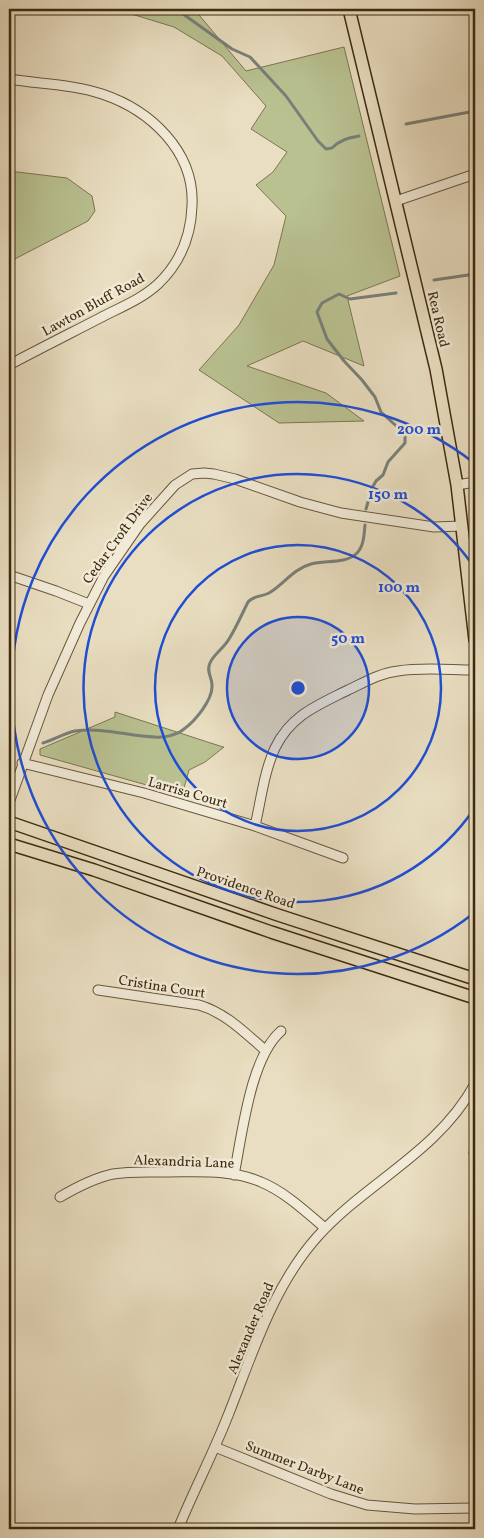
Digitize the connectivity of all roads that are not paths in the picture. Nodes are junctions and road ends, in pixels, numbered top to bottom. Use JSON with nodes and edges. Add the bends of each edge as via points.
{"nodes":[{"id":1,"x":349,"y":9,"type":"edge"},
{"id":2,"x":9,"y":79,"type":"edge"},
{"id":3,"x":475,"y":174,"type":"edge"},
{"id":4,"x":396,"y":201,"type":"junction"},
{"id":5,"x":9,"y":364,"type":"edge"},
{"id":6,"x":475,"y":482,"type":"edge"},
{"id":7,"x":457,"y":485,"type":"junction"},
{"id":8,"x":462,"y":526,"type":"junction"},
{"id":9,"x":9,"y":575,"type":"edge"},
{"id":10,"x":88,"y":604,"type":"junction"},
{"id":11,"x":475,"y":640,"type":"edge"},
{"id":12,"x":475,"y":670,"type":"edge"},
{"id":13,"x":22,"y":763,"type":"junction"},
{"id":14,"x":9,"y":803,"type":"edge"},
{"id":15,"x":9,"y":822,"type":"edge"},
{"id":16,"x":255,"y":826,"type":"junction"},
{"id":17,"x":9,"y":844,"type":"edge"},
{"id":18,"x":343,"y":858,"type":"dead end"},
{"id":19,"x":475,"y":979,"type":"edge"},
{"id":20,"x":98,"y":990,"type":"dead end"},
{"id":21,"x":475,"y":998,"type":"edge"},
{"id":22,"x":281,"y":1032,"type":"dead end"},
{"id":23,"x":266,"y":1051,"type":"junction"},
{"id":24,"x":475,"y":1084,"type":"edge"},
{"id":25,"x":234,"y":1175,"type":"junction"},
{"id":26,"x":60,"y":1196,"type":"dead end"},
{"id":27,"x":326,"y":1228,"type":"junction"},
{"id":28,"x":215,"y":1447,"type":"junction"},
{"id":29,"x":475,"y":1508,"type":"edge"},
{"id":30,"x":178,"y":1529,"type":"edge"}],
"edges":[{"from":1,"to":4,"type":"main road","name":"Rea Road"},
{"from":2,"to":5,"type":"street","name":"Lawton Bluff Road","via":[[94,92],[138,111],[165,133],[175,146],[189,176],[192,202],[186,243],[171,269],[154,288]]},
{"from":3,"to":4,"type":"street"},
{"from":4,"to":7,"type":"main road","name":"Rea Road","via":[[436,369]]},
{"from":6,"to":7,"type":"street"},
{"from":7,"to":8,"type":"main road","name":"Rea Road"},
{"from":8,"to":10,"type":"street","name":"Cedar Croft Drive","via":[[434,527],[341,513],[214,474],[198,473],[175,485],[152,510],[114,560]]},
{"from":8,"to":11,"type":"main road","name":"Rea Road"},
{"from":9,"to":10,"type":"street"},
{"from":10,"to":13,"type":"street","name":"Cedar Croft Drive"},
{"from":12,"to":16,"type":"street","via":[[400,670],[382,674],[304,713],[276,748],[267,770]]},
{"from":13,"to":14,"type":"street","name":"Cedar Croft Drive"},
{"from":13,"to":16,"type":"street","name":"Larrisa Court","via":[[144,793]]},
{"from":15,"to":19,"type":"main road","name":"Providence Road"},
{"from":16,"to":18,"type":"street","name":"Larrisa Court"},
{"from":17,"to":21,"type":"main road"},
{"from":20,"to":23,"type":"street","name":"Cristina Court","via":[[208,1008],[228,1018]]},
{"from":22,"to":23,"type":"street"},
{"from":23,"to":25,"type":"street","via":[[255,1078]]},
{"from":24,"to":27,"type":"street","name":"Alexander Road","via":[[458,1110],[424,1147]]},
{"from":25,"to":26,"type":"street","name":"Alexandria Lane","via":[[211,1172],[114,1174],[84,1183]]},
{"from":25,"to":27,"type":"street","name":"Alexandria Lane","via":[[250,1178],[276,1190]]},
{"from":27,"to":28,"type":"street","name":"Alexander Road","via":[[301,1257],[273,1304]]},
{"from":28,"to":29,"type":"street","name":"Summer Darby Lane","via":[[331,1494],[367,1505],[415,1509]]},
{"from":28,"to":30,"type":"street","name":"Alexander Road"}]}
